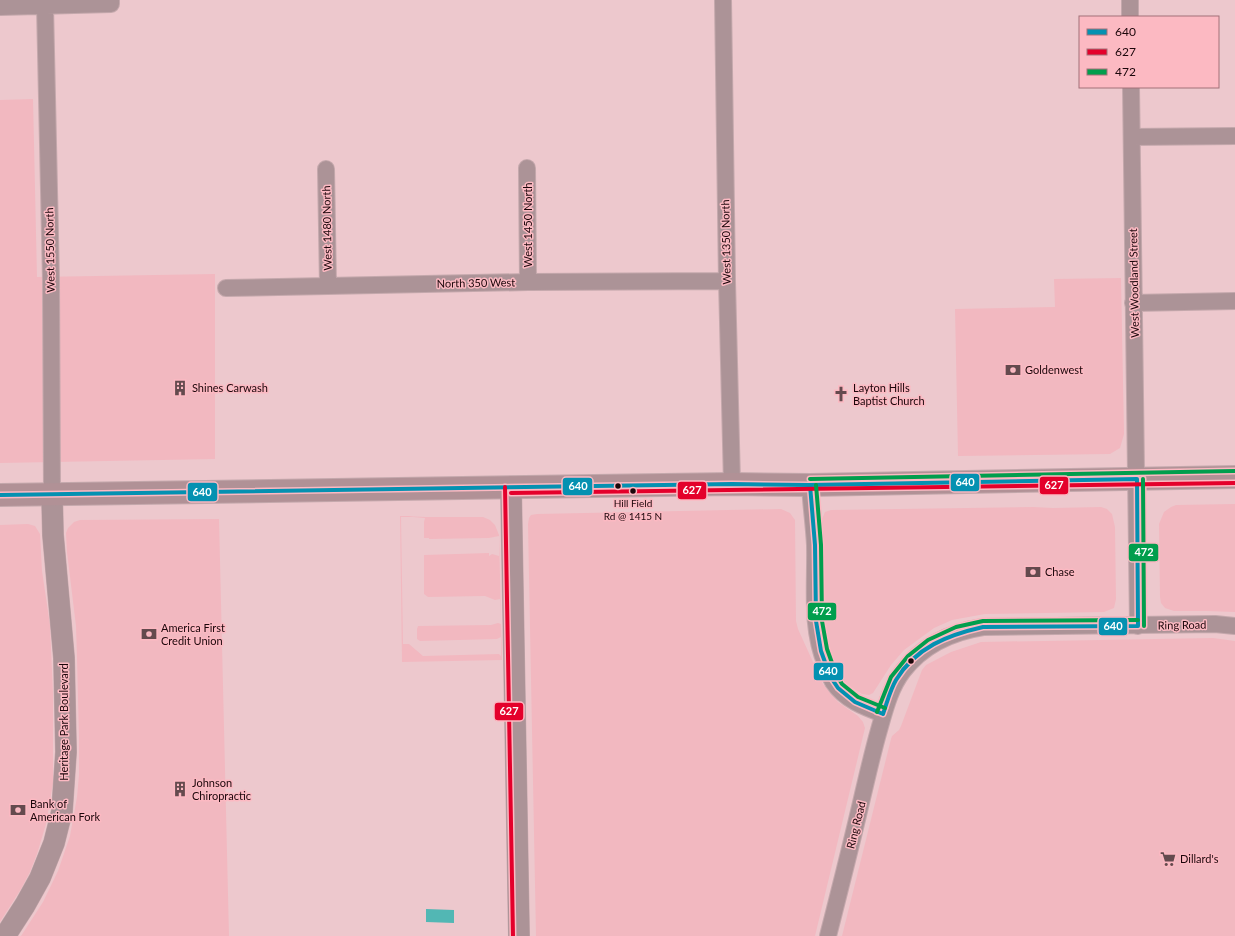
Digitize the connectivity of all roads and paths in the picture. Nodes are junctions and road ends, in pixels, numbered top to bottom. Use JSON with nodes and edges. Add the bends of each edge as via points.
{"nodes":[{"id":1,"x":723,"y":0,"type":"edge"},
{"id":2,"x":1130,"y":0,"type":"edge"},
{"id":3,"x":111,"y":2,"type":"edge"},
{"id":4,"x":45,"y":6,"type":"junction"},
{"id":5,"x":0,"y":7,"type":"edge"},
{"id":6,"x":1130,"y":16,"type":"edge"},
{"id":7,"x":1131,"y":88,"type":"edge"},
{"id":8,"x":1235,"y":136,"type":"edge"},
{"id":9,"x":1132,"y":137,"type":"junction"},
{"id":10,"x":527,"y":168,"type":"dead end"},
{"id":11,"x":326,"y":169,"type":"dead end"},
{"id":12,"x":727,"y":281,"type":"junction"},
{"id":13,"x":528,"y":282,"type":"junction"},
{"id":14,"x":328,"y":286,"type":"junction"},
{"id":15,"x":226,"y":288,"type":"dead end"},
{"id":16,"x":1235,"y":301,"type":"edge"},
{"id":17,"x":1133,"y":303,"type":"junction"},
{"id":18,"x":1235,"y":477,"type":"edge"},
{"id":19,"x":1137,"y":478,"type":"junction"},
{"id":20,"x":732,"y":484,"type":"junction"},
{"id":21,"x":810,"y":485,"type":"junction"},
{"id":22,"x":511,"y":487,"type":"junction"},
{"id":23,"x":0,"y":495,"type":"edge"},
{"id":24,"x":52,"y":495,"type":"junction"},
{"id":25,"x":1138,"y":626,"type":"junction"},
{"id":26,"x":1235,"y":626,"type":"edge"},
{"id":27,"x":883,"y":714,"type":"junction"},
{"id":28,"x":5,"y":936,"type":"edge"},
{"id":29,"x":519,"y":936,"type":"edge"},
{"id":30,"x":828,"y":936,"type":"edge"}],
"edges":[{"from":1,"to":12,"type":"street","name":"West 1350 North"},
{"from":2,"to":6,"type":"street"},
{"from":3,"to":4,"type":"street"},
{"from":4,"to":5,"type":"street"},
{"from":4,"to":24,"type":"street","name":"West 1550 North","via":[[51,281]]},
{"from":7,"to":9,"type":"street","name":"West Woodland Street"},
{"from":8,"to":9,"type":"street"},
{"from":9,"to":17,"type":"street","name":"West Woodland Street"},
{"from":10,"to":13,"type":"street","name":"West 1450 North"},
{"from":11,"to":14,"type":"street","name":"West 1480 North"},
{"from":12,"to":13,"type":"street","name":"North 350 West"},
{"from":12,"to":20,"type":"street","name":"West 1350 North"},
{"from":13,"to":14,"type":"street","name":"North 350 West"},
{"from":14,"to":15,"type":"street","name":"North 350 West"},
{"from":16,"to":17,"type":"street"},
{"from":17,"to":19,"type":"street","name":"West Woodland Street"},
{"from":18,"to":19,"type":"main road"},
{"from":19,"to":21,"type":"main road"},
{"from":19,"to":25,"type":"street","name":"West Woodland Street"},
{"from":20,"to":21,"type":"main road"},
{"from":20,"to":22,"type":"main road"},
{"from":21,"to":27,"type":"street","via":[[815,545],[814,611],[823,658],[833,681],[842,692],[864,707]]},
{"from":22,"to":24,"type":"main road"},
{"from":22,"to":29,"type":"street"},
{"from":23,"to":24,"type":"main road"},
{"from":24,"to":28,"type":"street","name":"Heritage Park Boulevard","via":[[64,658],[66,752],[62,811],[54,843],[40,878]]},
{"from":25,"to":26,"type":"street","name":"Ring Road"},
{"from":25,"to":27,"type":"street","name":"Ring Road","via":[[983,627],[958,633],[931,645],[912,660],[896,680]]},
{"from":27,"to":30,"type":"street","name":"Ring Road"}]}
